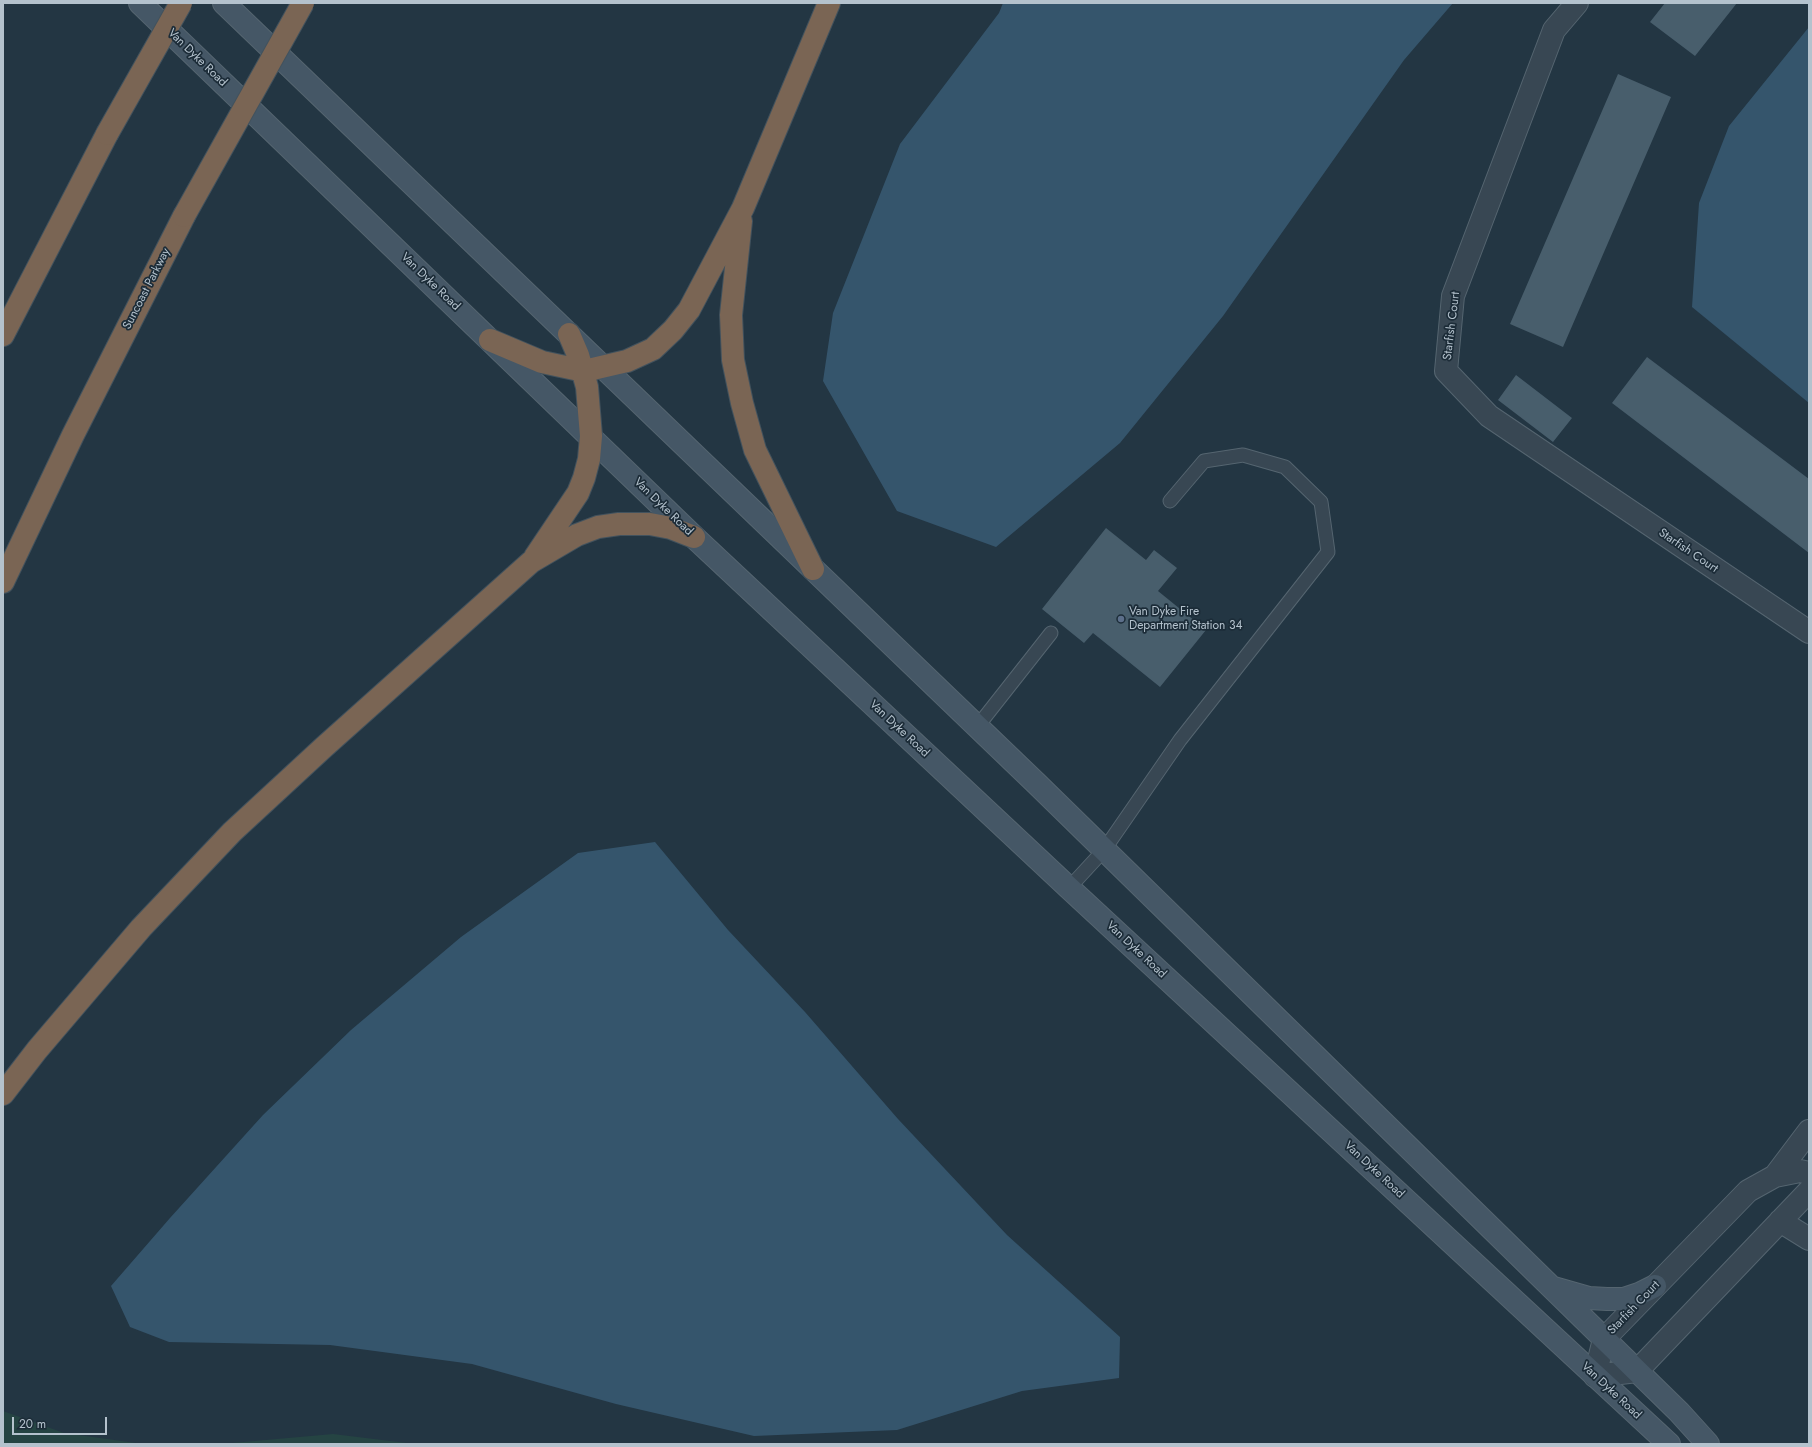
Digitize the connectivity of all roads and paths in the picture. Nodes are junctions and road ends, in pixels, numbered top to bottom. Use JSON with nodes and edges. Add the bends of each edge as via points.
{"nodes":[{"id":1,"x":140,"y":3,"type":"edge"},
{"id":2,"x":181,"y":3,"type":"edge"},
{"id":3,"x":224,"y":3,"type":"edge"},
{"id":4,"x":303,"y":3,"type":"edge"},
{"id":5,"x":829,"y":3,"type":"edge"},
{"id":6,"x":1577,"y":3,"type":"edge"},
{"id":7,"x":743,"y":208,"type":"junction"},
{"id":8,"x":3,"y":335,"type":"edge"},
{"id":9,"x":490,"y":340,"type":"junction"},
{"id":10,"x":594,"y":369,"type":"junction"},
{"id":11,"x":591,"y":438,"type":"junction"},
{"id":12,"x":1170,"y":501,"type":"dead end"},
{"id":13,"x":694,"y":537,"type":"junction"},
{"id":14,"x":531,"y":562,"type":"junction"},
{"id":15,"x":813,"y":569,"type":"junction"},
{"id":16,"x":3,"y":582,"type":"edge"},
{"id":17,"x":1809,"y":632,"type":"edge"},
{"id":18,"x":1051,"y":633,"type":"dead end"},
{"id":19,"x":977,"y":727,"type":"junction"},
{"id":20,"x":1104,"y":850,"type":"junction"},
{"id":21,"x":1069,"y":888,"type":"junction"},
{"id":22,"x":3,"y":1094,"type":"edge"},
{"id":23,"x":1809,"y":1131,"type":"edge"},
{"id":24,"x":1809,"y":1173,"type":"edge"},
{"id":25,"x":1775,"y":1176,"type":"junction"},
{"id":26,"x":1809,"y":1191,"type":"edge"},
{"id":27,"x":1780,"y":1221,"type":"junction"},
{"id":28,"x":1809,"y":1239,"type":"edge"},
{"id":29,"x":1655,"y":1286,"type":"junction"},
{"id":30,"x":1551,"y":1288,"type":"junction"},
{"id":31,"x":1604,"y":1339,"type":"junction"},
{"id":32,"x":1637,"y":1371,"type":"junction"},
{"id":33,"x":1595,"y":1376,"type":"junction"},
{"id":34,"x":1669,"y":1444,"type":"edge"},
{"id":35,"x":1708,"y":1444,"type":"edge"}],
"edges":[{"from":1,"to":9,"type":"main road","name":"Van Dyke Road"},
{"from":2,"to":8,"type":"highway","bridge":true,"via":[[107,134]]},
{"from":3,"to":10,"type":"main road","via":[[569,334]]},
{"from":4,"to":16,"type":"highway","name":"Suncoast Parkway","bridge":true,"via":[[184,216]]},
{"from":5,"to":7,"type":"highway"},
{"from":6,"to":17,"type":"street","name":"Starfish Court","via":[[1554,30],[1453,296],[1446,371],[1489,416]]},
{"from":7,"to":10,"type":"highway","via":[[689,310],[673,330],[652,349],[627,361]]},
{"from":7,"to":15,"type":"highway","via":[[732,307],[733,360],[755,450]]},
{"from":9,"to":10,"type":"highway","via":[[542,362]]},
{"from":9,"to":11,"type":"main road","name":"Van Dyke Road"},
{"from":10,"to":11,"type":"highway","via":[[590,411]]},
{"from":10,"to":15,"type":"main road"},
{"from":11,"to":13,"type":"main road","name":"Van Dyke Road"},
{"from":11,"to":14,"type":"highway","via":[[589,459],[578,493]]},
{"from":12,"to":20,"type":"lane","via":[[1204,461],[1243,455],[1285,467],[1321,502],[1328,552],[1180,740]]},
{"from":13,"to":14,"type":"highway","via":[[671,528],[650,524],[598,527],[577,535]]},
{"from":13,"to":21,"type":"main road","name":"Van Dyke Road"},
{"from":14,"to":22,"type":"highway","via":[[232,832],[141,928]]},
{"from":15,"to":19,"type":"main road"},
{"from":18,"to":19,"type":"lane"},
{"from":19,"to":20,"type":"main road"},
{"from":20,"to":21,"type":"lane"},
{"from":20,"to":30,"type":"main road"},
{"from":21,"to":33,"type":"main road","name":"Van Dyke Road"},
{"from":23,"to":25,"type":"street"},
{"from":24,"to":25,"type":"street","name":"Starfish Court","via":[[1800,1171]]},
{"from":25,"to":29,"type":"street","name":"Starfish Court","via":[[1748,1191]]},
{"from":26,"to":27,"type":"street"},
{"from":27,"to":28,"type":"street"},
{"from":27,"to":32,"type":"street"},
{"from":29,"to":30,"type":"main road","via":[[1624,1299],[1607,1300]]},
{"from":29,"to":31,"type":"street","name":"Starfish Court"},
{"from":30,"to":31,"type":"main road"},
{"from":31,"to":32,"type":"main road"},
{"from":31,"to":33,"type":"street","name":"Starfish Court"},
{"from":32,"to":33,"type":"street"},
{"from":32,"to":35,"type":"main road"},
{"from":33,"to":34,"type":"main road","name":"Van Dyke Road"}]}
